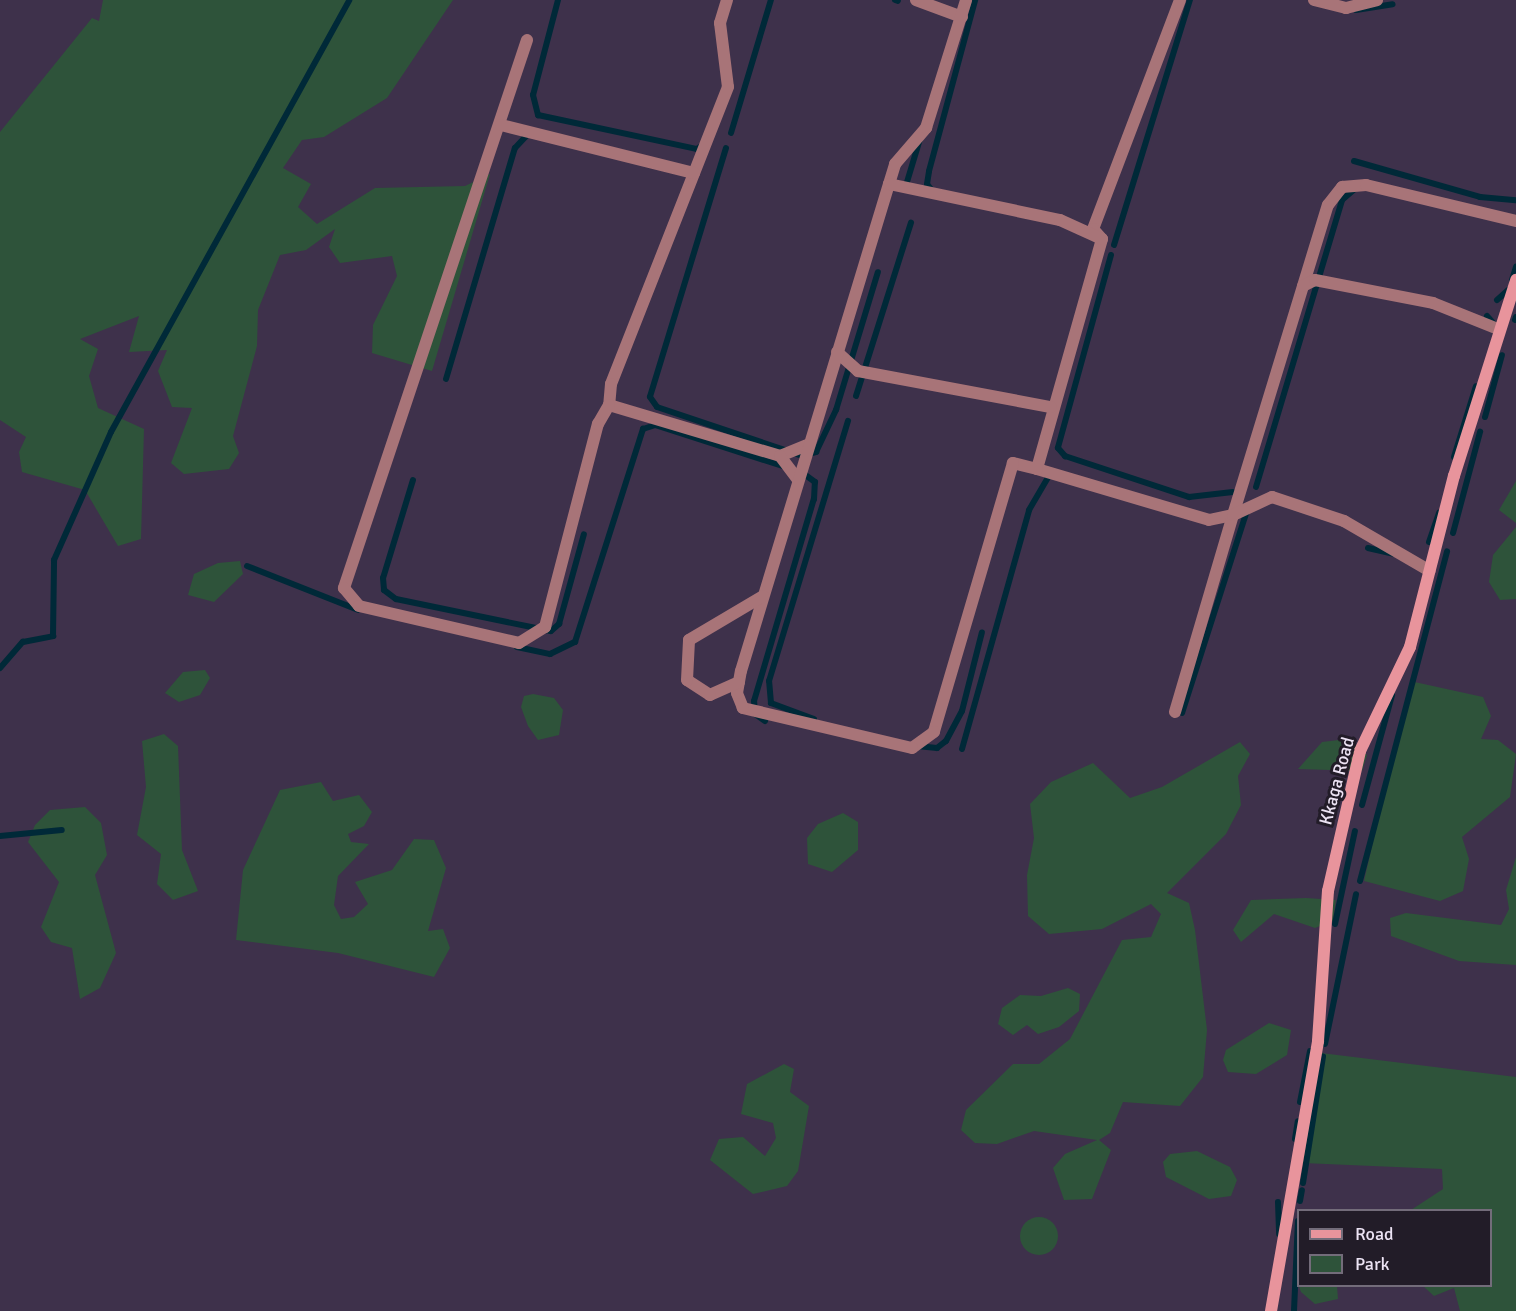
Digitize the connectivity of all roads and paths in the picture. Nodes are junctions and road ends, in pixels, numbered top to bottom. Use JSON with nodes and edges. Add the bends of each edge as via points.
{"nodes":[{"id":1,"x":727,"y":0,"type":"edge"},
{"id":2,"x":916,"y":0,"type":"edge"},
{"id":3,"x":966,"y":0,"type":"edge"},
{"id":4,"x":1180,"y":0,"type":"edge"},
{"id":5,"x":1314,"y":0,"type":"edge"},
{"id":6,"x":1377,"y":0,"type":"edge"},
{"id":7,"x":962,"y":17,"type":"junction"},
{"id":8,"x":527,"y":40,"type":"dead end"},
{"id":9,"x":501,"y":125,"type":"junction"},
{"id":10,"x":694,"y":172,"type":"junction"},
{"id":11,"x":889,"y":184,"type":"junction"},
{"id":12,"x":1516,"y":221,"type":"edge"},
{"id":13,"x":1102,"y":239,"type":"junction"},
{"id":14,"x":1516,"y":280,"type":"edge"},
{"id":15,"x":1303,"y":286,"type":"junction"},
{"id":16,"x":1498,"y":329,"type":"junction"},
{"id":17,"x":837,"y":352,"type":"junction"},
{"id":18,"x":609,"y":405,"type":"junction"},
{"id":19,"x":1051,"y":407,"type":"junction"},
{"id":20,"x":807,"y":445,"type":"junction"},
{"id":21,"x":780,"y":456,"type":"junction"},
{"id":22,"x":1037,"y":469,"type":"junction"},
{"id":23,"x":798,"y":480,"type":"junction"},
{"id":24,"x":1233,"y":515,"type":"junction"},
{"id":25,"x":1431,"y":571,"type":"junction"},
{"id":26,"x":763,"y":596,"type":"junction"},
{"id":27,"x":739,"y":682,"type":"junction"},
{"id":28,"x":1175,"y":712,"type":"dead end"},
{"id":29,"x":1271,"y":1311,"type":"edge"}],
"edges":[{"from":1,"to":10,"type":"street","via":[[720,23],[728,87]]},
{"from":2,"to":7,"type":"street"},
{"from":3,"to":7,"type":"street"},
{"from":4,"to":13,"type":"street","via":[[1093,229]]},
{"from":5,"to":6,"type":"street","via":[[1346,8]]},
{"from":7,"to":11,"type":"street","via":[[926,128],[895,164]]},
{"from":8,"to":9,"type":"street"},
{"from":9,"to":10,"type":"street"},
{"from":9,"to":18,"type":"street","via":[[395,423],[344,588],[359,606],[519,643],[545,627],[598,424]]},
{"from":10,"to":18,"type":"street","via":[[610,384]]},
{"from":11,"to":13,"type":"street","via":[[1060,220]]},
{"from":11,"to":17,"type":"street"},
{"from":12,"to":15,"type":"street","via":[[1366,185],[1342,187],[1328,205]]},
{"from":13,"to":19,"type":"street"},
{"from":14,"to":16,"type":"street","name":"Kkaga Road"},
{"from":15,"to":16,"type":"street","via":[[1315,280],[1433,303]]},
{"from":15,"to":24,"type":"street"},
{"from":16,"to":25,"type":"street","name":"Kkaga Road"},
{"from":17,"to":19,"type":"street","via":[[858,371]]},
{"from":17,"to":20,"type":"street"},
{"from":18,"to":21,"type":"street"},
{"from":19,"to":22,"type":"street"},
{"from":20,"to":21,"type":"street"},
{"from":20,"to":23,"type":"street"},
{"from":21,"to":23,"type":"street"},
{"from":22,"to":24,"type":"street","via":[[1209,520]]},
{"from":22,"to":27,"type":"street","via":[[1013,463],[934,732],[912,748],[743,708]]},
{"from":23,"to":26,"type":"street"},
{"from":24,"to":25,"type":"street","via":[[1272,497],[1344,522]]},
{"from":24,"to":28,"type":"street"},
{"from":25,"to":29,"type":"street","name":"Kkaga Road","via":[[1410,646],[1360,750],[1328,891],[1318,1041]]},
{"from":26,"to":27,"type":"street"},
{"from":26,"to":27,"type":"street","via":[[688,640],[687,680],[710,694]]}]}
